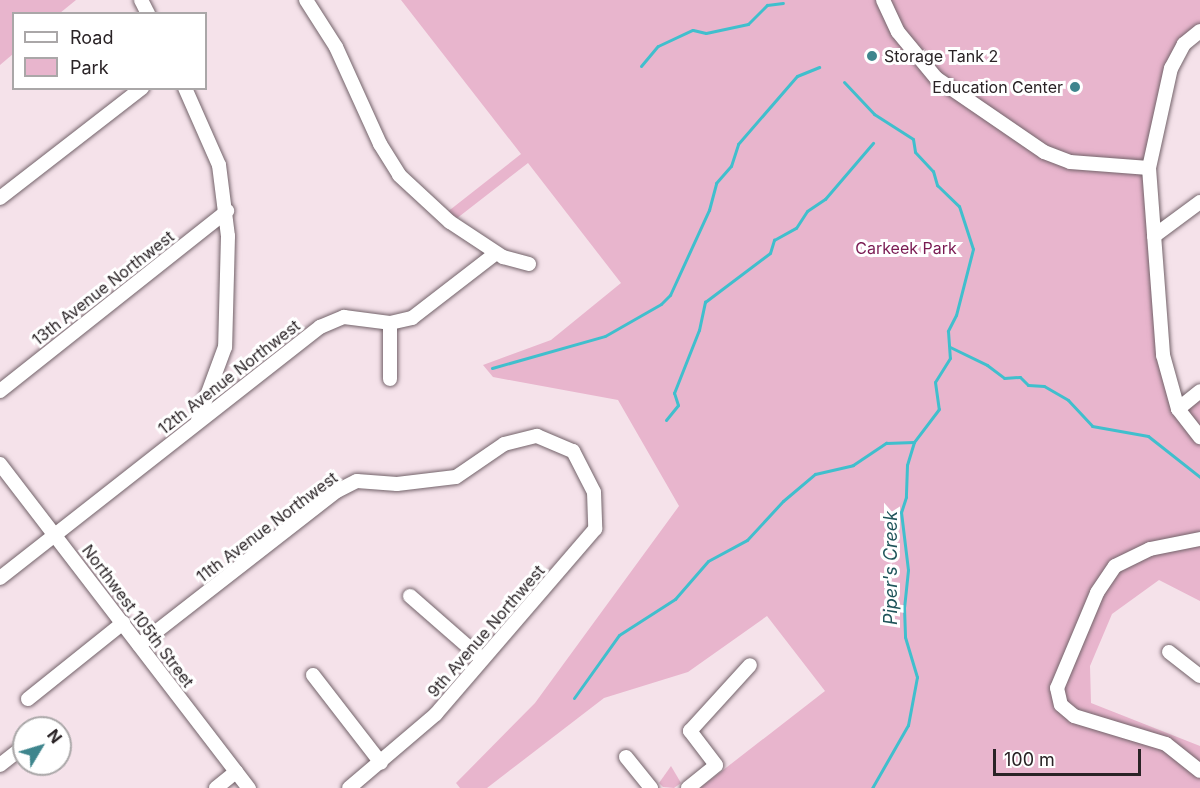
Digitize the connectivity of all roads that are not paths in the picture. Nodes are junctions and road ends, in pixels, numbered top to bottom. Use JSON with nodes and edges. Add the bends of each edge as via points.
{"nodes":[{"id":1,"x":306,"y":0,"type":"edge"},
{"id":2,"x":883,"y":0,"type":"edge"},
{"id":3,"x":1200,"y":31,"type":"edge"},
{"id":4,"x":139,"y":90,"type":"edge"},
{"id":5,"x":186,"y":90,"type":"edge"},
{"id":6,"x":1149,"y":168,"type":"junction"},
{"id":7,"x":0,"y":198,"type":"edge"},
{"id":8,"x":1200,"y":202,"type":"edge"},
{"id":9,"x":226,"y":212,"type":"junction"},
{"id":10,"x":1154,"y":236,"type":"junction"},
{"id":11,"x":496,"y":253,"type":"junction"},
{"id":12,"x":529,"y":264,"type":"dead end"},
{"id":13,"x":390,"y":323,"type":"junction"},
{"id":14,"x":390,"y":379,"type":"dead end"},
{"id":15,"x":0,"y":391,"type":"edge"},
{"id":16,"x":1200,"y":391,"type":"edge"},
{"id":17,"x":1178,"y":409,"type":"junction"},
{"id":18,"x":198,"y":420,"type":"junction"},
{"id":19,"x":1200,"y":437,"type":"edge"},
{"id":20,"x":0,"y":464,"type":"edge"},
{"id":21,"x":585,"y":470,"type":"joint"},
{"id":22,"x":55,"y":535,"type":"junction"},
{"id":23,"x":1200,"y":539,"type":"edge"},
{"id":24,"x":0,"y":578,"type":"edge"},
{"id":25,"x":410,"y":596,"type":"dead end"},
{"id":26,"x":123,"y":623,"type":"junction"},
{"id":27,"x":139,"y":645,"type":"junction"},
{"id":28,"x":1169,"y":652,"type":"dead end"},
{"id":29,"x":482,"y":659,"type":"junction"},
{"id":30,"x":750,"y":665,"type":"dead end"},
{"id":31,"x":312,"y":675,"type":"dead end"},
{"id":32,"x":1200,"y":676,"type":"edge"},
{"id":33,"x":28,"y":699,"type":"dead end"},
{"id":34,"x":12,"y":756,"type":"edge"},
{"id":35,"x":626,"y":757,"type":"dead end"},
{"id":36,"x":381,"y":764,"type":"junction"},
{"id":37,"x":0,"y":765,"type":"edge"},
{"id":38,"x":1200,"y":771,"type":"edge"},
{"id":39,"x":236,"y":772,"type":"junction"},
{"id":40,"x":216,"y":788,"type":"edge"},
{"id":41,"x":249,"y":788,"type":"edge"},
{"id":42,"x":349,"y":788,"type":"edge"},
{"id":43,"x":651,"y":788,"type":"edge"},
{"id":44,"x":688,"y":788,"type":"edge"}],
"edges":[{"from":1,"to":11,"type":"street","via":[[336,47],[380,144],[399,175],[430,206]]},
{"from":2,"to":6,"type":"street","via":[[898,32],[936,78],[1044,152],[1070,162]]},
{"from":3,"to":6,"type":"street","via":[[1184,44],[1171,68]]},
{"from":4,"to":7,"type":"street"},
{"from":5,"to":9,"type":"street","via":[[219,165]]},
{"from":6,"to":10,"type":"street"},
{"from":8,"to":10,"type":"street"},
{"from":9,"to":15,"type":"street","name":"13th Avenue Northwest"},
{"from":9,"to":18,"type":"street","via":[[226,340]]},
{"from":10,"to":17,"type":"street","via":[[1161,341]]},
{"from":11,"to":12,"type":"street"},
{"from":11,"to":13,"type":"street","name":"12th Avenue Northwest","via":[[419,314]]},
{"from":13,"to":14,"type":"street"},
{"from":13,"to":18,"type":"street","name":"12th Avenue Northwest","via":[[344,317],[328,322]]},
{"from":16,"to":17,"type":"street"},
{"from":17,"to":19,"type":"street"},
{"from":18,"to":22,"type":"street","name":"12th Avenue Northwest"},
{"from":20,"to":22,"type":"street","name":"Northwest 105th Street"},
{"from":21,"to":27,"type":"street","name":"11th Avenue Northwest","via":[[573,451],[537,436],[504,444],[456,477],[397,484],[357,481],[337,490]]},
{"from":21,"to":29,"type":"street","name":"9th Avenue Northwest","via":[[594,492],[595,529]]},
{"from":22,"to":24,"type":"street","name":"12th Avenue Northwest"},
{"from":22,"to":26,"type":"street","name":"Northwest 105th Street"},
{"from":23,"to":38,"type":"street","via":[[1150,549],[1115,566],[1096,593],[1057,688],[1061,705],[1074,716],[1166,744]]},
{"from":25,"to":29,"type":"street"},
{"from":26,"to":27,"type":"street","name":"Northwest 105th Street"},
{"from":26,"to":33,"type":"street"},
{"from":27,"to":39,"type":"street","name":"Northwest 105th Street"},
{"from":28,"to":32,"type":"street"},
{"from":29,"to":36,"type":"street","name":"9th Avenue Northwest","via":[[436,714]]},
{"from":30,"to":44,"type":"street","via":[[690,731],[716,765]]},
{"from":31,"to":36,"type":"street"},
{"from":34,"to":37,"type":"street"},
{"from":35,"to":43,"type":"street"},
{"from":36,"to":42,"type":"street","name":"9th Avenue Northwest"},
{"from":39,"to":40,"type":"street"},
{"from":39,"to":41,"type":"street","name":"Northwest 105th Street"}]}
